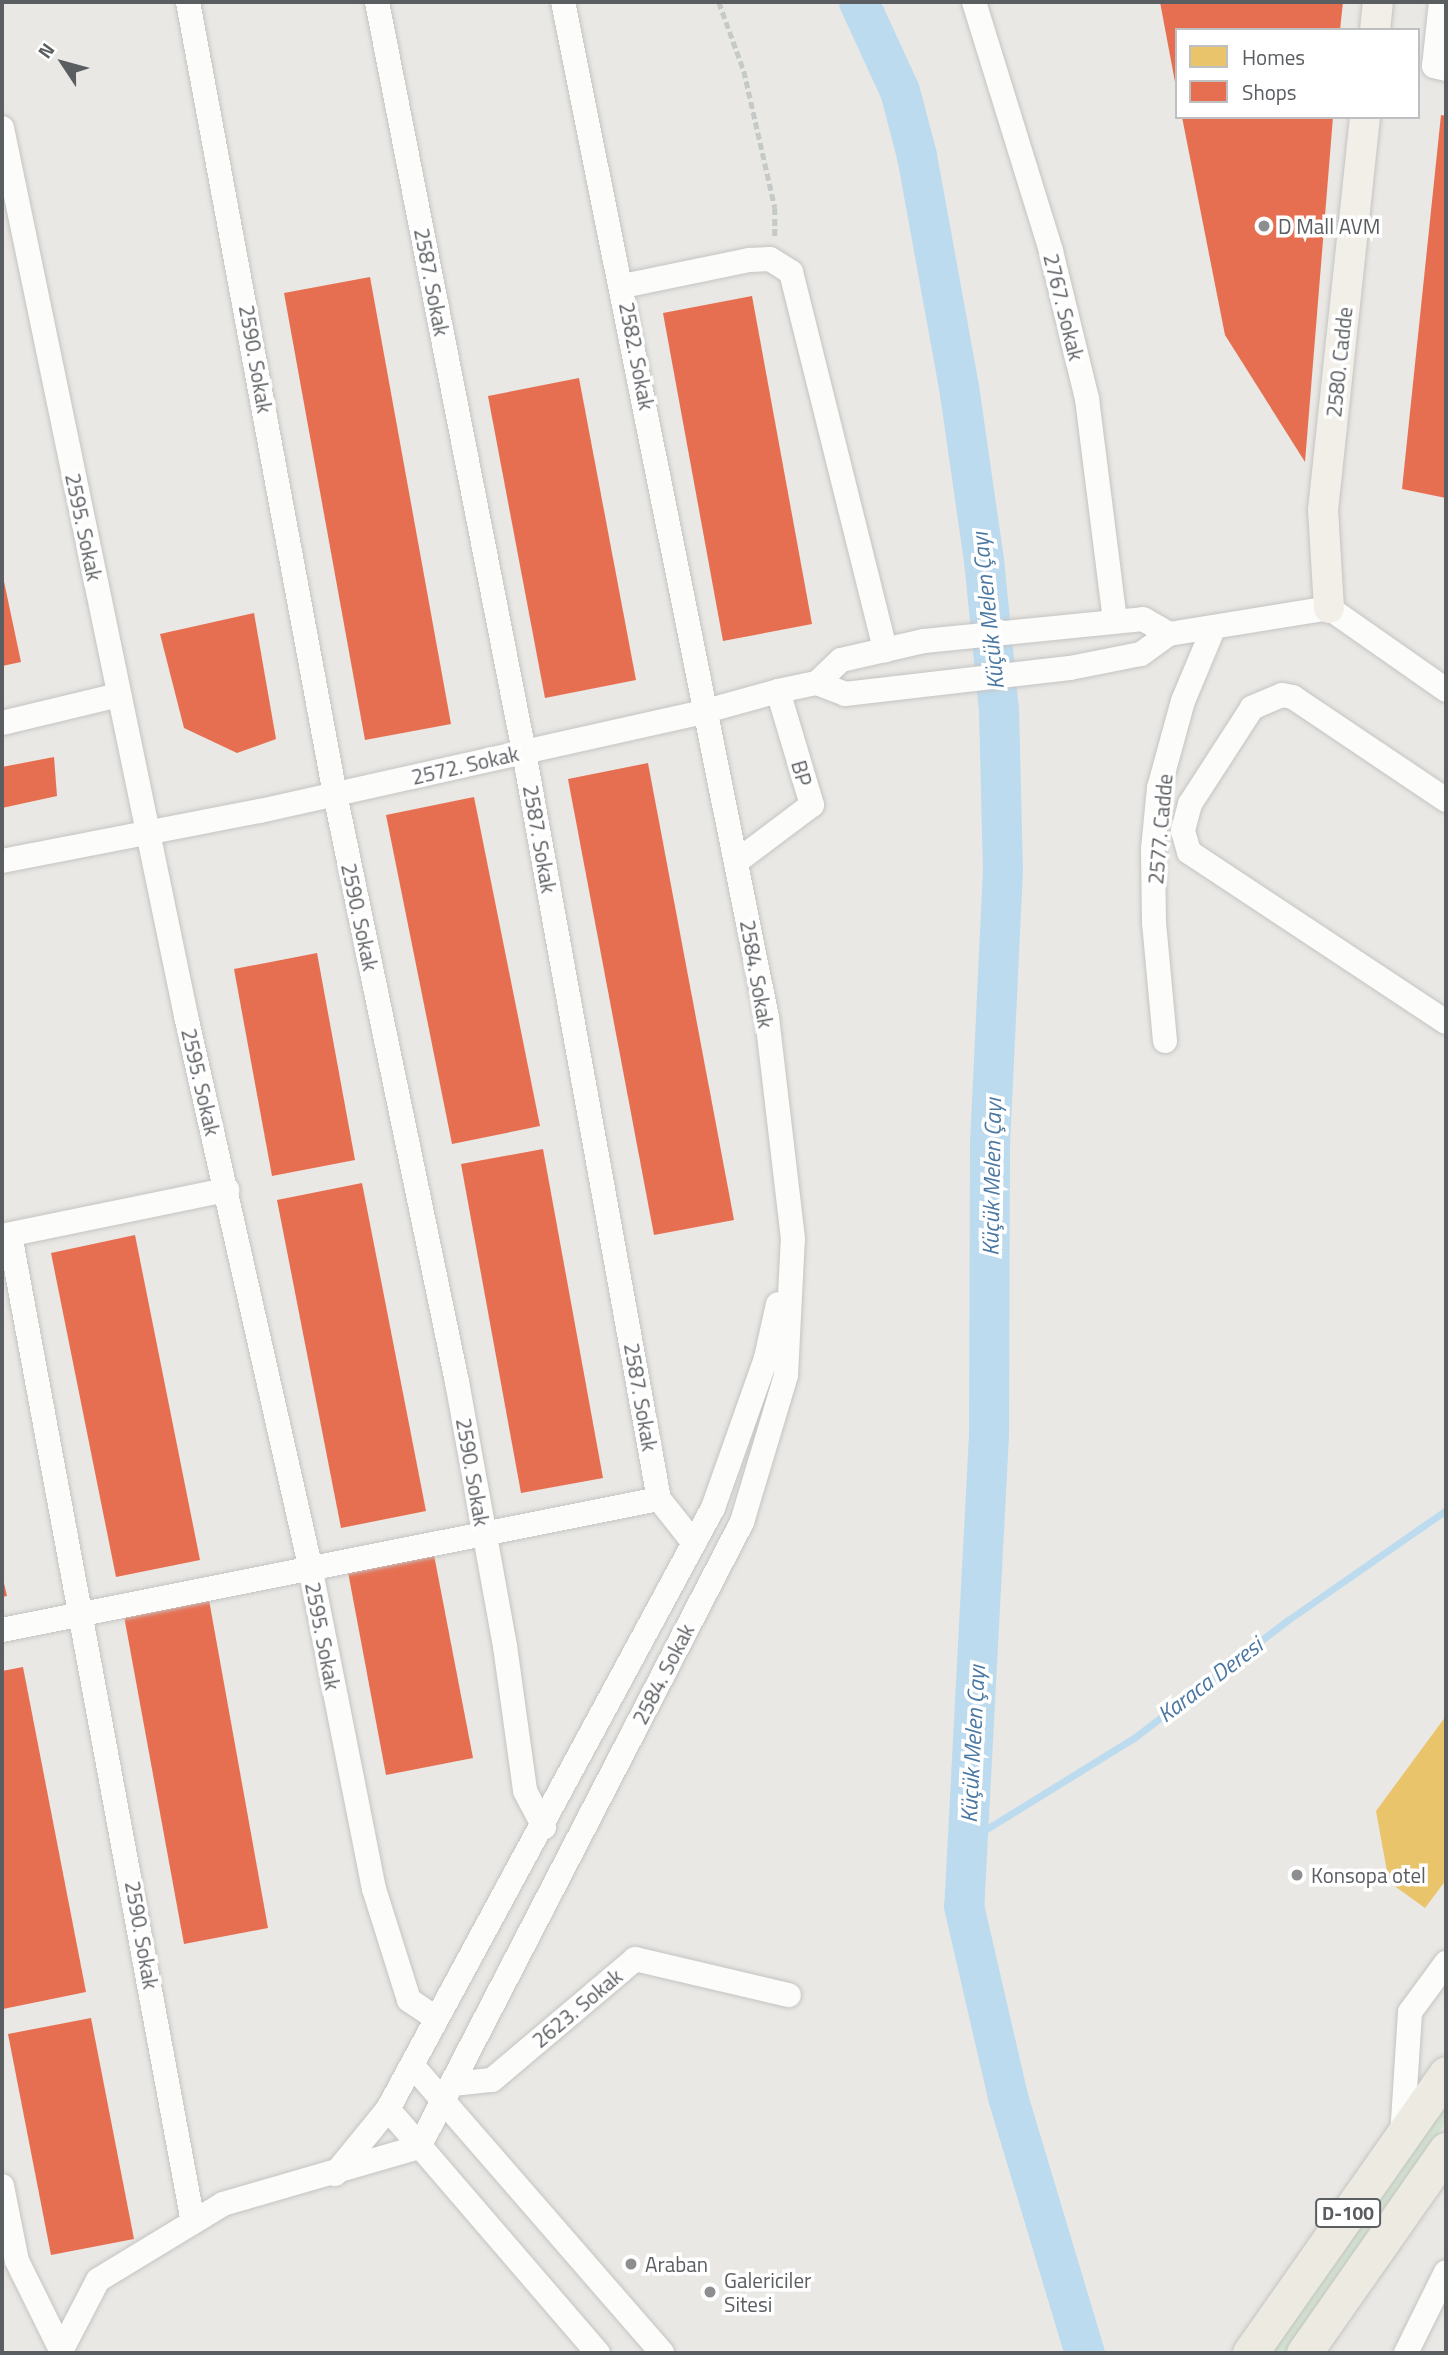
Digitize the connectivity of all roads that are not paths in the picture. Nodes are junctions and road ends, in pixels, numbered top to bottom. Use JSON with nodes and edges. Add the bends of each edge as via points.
{"nodes":[{"id":1,"x":188,"y":2,"type":"edge"},
{"id":2,"x":377,"y":2,"type":"edge"},
{"id":3,"x":563,"y":2,"type":"edge"},
{"id":4,"x":974,"y":2,"type":"edge"},
{"id":5,"x":1378,"y":2,"type":"edge"},
{"id":6,"x":1441,"y":2,"type":"edge"},
{"id":7,"x":1375,"y":28,"type":"edge"},
{"id":8,"x":1446,"y":69,"type":"edge"},
{"id":9,"x":1365,"y":119,"type":"edge"},
{"id":10,"x":2,"y":128,"type":"edge"},
{"id":11,"x":623,"y":286,"type":"junction"},
{"id":12,"x":1329,"y":608,"type":"junction"},
{"id":13,"x":1115,"y":621,"type":"junction"},
{"id":14,"x":1214,"y":626,"type":"junction"},
{"id":15,"x":1169,"y":634,"type":"junction"},
{"id":16,"x":885,"y":650,"type":"junction"},
{"id":17,"x":817,"y":683,"type":"junction"},
{"id":18,"x":1446,"y":690,"type":"edge"},
{"id":19,"x":778,"y":691,"type":"junction"},
{"id":20,"x":119,"y":695,"type":"junction"},
{"id":21,"x":706,"y":711,"type":"junction"},
{"id":22,"x":2,"y":723,"type":"edge"},
{"id":23,"x":524,"y":752,"type":"junction"},
{"id":24,"x":335,"y":794,"type":"junction"},
{"id":25,"x":1446,"y":800,"type":"edge"},
{"id":26,"x":147,"y":833,"type":"junction"},
{"id":27,"x":2,"y":861,"type":"edge"},
{"id":28,"x":736,"y":862,"type":"junction"},
{"id":29,"x":1446,"y":1022,"type":"edge"},
{"id":30,"x":1165,"y":1041,"type":"dead end"},
{"id":31,"x":227,"y":1190,"type":"junction"},
{"id":32,"x":6,"y":1236,"type":"edge"},
{"id":33,"x":793,"y":1239,"type":"junction"},
{"id":34,"x":659,"y":1499,"type":"junction"},
{"id":35,"x":484,"y":1532,"type":"junction"},
{"id":36,"x":694,"y":1543,"type":"junction"},
{"id":37,"x":310,"y":1566,"type":"junction"},
{"id":38,"x":81,"y":1614,"type":"junction"},
{"id":39,"x":2,"y":1630,"type":"edge"},
{"id":40,"x":544,"y":1827,"type":"junction"},
{"id":41,"x":1446,"y":1963,"type":"edge"},
{"id":42,"x":789,"y":1996,"type":"dead end"},
{"id":43,"x":436,"y":2018,"type":"junction"},
{"id":44,"x":412,"y":2064,"type":"junction"},
{"id":45,"x":1446,"y":2074,"type":"edge"},
{"id":46,"x":448,"y":2094,"type":"junction"},
{"id":47,"x":388,"y":2109,"type":"junction"},
{"id":48,"x":1402,"y":2137,"type":"junction"},
{"id":49,"x":419,"y":2147,"type":"junction"},
{"id":50,"x":1446,"y":2150,"type":"edge"},
{"id":51,"x":334,"y":2175,"type":"junction"},
{"id":52,"x":2,"y":2186,"type":"edge"},
{"id":53,"x":193,"y":2222,"type":"junction"},
{"id":54,"x":1446,"y":2272,"type":"edge"},
{"id":55,"x":60,"y":2352,"type":"edge"},
{"id":56,"x":598,"y":2353,"type":"edge"},
{"id":57,"x":662,"y":2353,"type":"edge"},
{"id":58,"x":1250,"y":2353,"type":"edge"},
{"id":59,"x":1304,"y":2353,"type":"edge"},
{"id":60,"x":1406,"y":2353,"type":"edge"}],
"edges":[{"from":1,"to":24,"type":"street","name":"2590. Sokak"},
{"from":2,"to":23,"type":"street","name":"2587. Sokak"},
{"from":3,"to":11,"type":"street","name":"2582. Sokak"},
{"from":4,"to":13,"type":"street","name":"2767. Sokak","via":[[1051,251],[1087,399]]},
{"from":5,"to":7,"type":"main road"},
{"from":6,"to":8,"type":"street","via":[[1434,66]]},
{"from":9,"to":12,"type":"main road","name":"2580. Cadde","via":[[1323,510]]},
{"from":10,"to":20,"type":"street","name":"2595. Sokak"},
{"from":11,"to":16,"type":"street","via":[[770,259],[791,272]]},
{"from":11,"to":21,"type":"street","name":"2582. Sokak"},
{"from":12,"to":14,"type":"street"},
{"from":12,"to":18,"type":"street"},
{"from":13,"to":15,"type":"street","via":[[1143,619]]},
{"from":13,"to":16,"type":"street","via":[[924,641]]},
{"from":14,"to":15,"type":"street"},
{"from":14,"to":30,"type":"street","name":"2577. Cadde","via":[[1182,701],[1159,788],[1153,849],[1154,923]]},
{"from":15,"to":17,"type":"street","name":"2572. Sokak","via":[[1141,654],[1070,668],[925,681],[845,694]]},
{"from":16,"to":17,"type":"street","via":[[841,660]]},
{"from":17,"to":19,"type":"street","name":"2572. Sokak"},
{"from":19,"to":21,"type":"street","name":"2572. Sokak"},
{"from":19,"to":28,"type":"street","name":"BP","via":[[812,805]]},
{"from":20,"to":22,"type":"street"},
{"from":20,"to":26,"type":"street","name":"2595. Sokak"},
{"from":21,"to":23,"type":"street","name":"2572. Sokak"},
{"from":21,"to":28,"type":"street","name":"2584. Sokak"},
{"from":23,"to":24,"type":"street","name":"2572. Sokak"},
{"from":23,"to":34,"type":"street","name":"2587. Sokak"},
{"from":24,"to":26,"type":"street","name":"2572. Sokak"},
{"from":24,"to":35,"type":"street","name":"2590. Sokak"},
{"from":25,"to":29,"type":"street","via":[[1293,697],[1282,695],[1252,708],[1190,804],[1182,831],[1189,852]]},
{"from":26,"to":27,"type":"street","name":"2572. Sokak"},
{"from":26,"to":31,"type":"street","name":"2595. Sokak"},
{"from":28,"to":33,"type":"street","name":"2584. Sokak","via":[[767,1018]]},
{"from":31,"to":32,"type":"street"},
{"from":31,"to":37,"type":"street","name":"2595. Sokak"},
{"from":32,"to":38,"type":"street","name":"2590. Sokak"},
{"from":33,"to":36,"type":"street","name":"2584. Sokak","via":[[766,1358],[713,1507]]},
{"from":33,"to":46,"type":"street","name":"2584. Sokak","via":[[786,1374],[742,1522]]},
{"from":34,"to":35,"type":"street"},
{"from":34,"to":36,"type":"street","name":"2587. Sokak"},
{"from":35,"to":37,"type":"street"},
{"from":35,"to":40,"type":"street","name":"2590. Sokak","via":[[525,1791]]},
{"from":36,"to":40,"type":"street","name":"2584. Sokak"},
{"from":37,"to":38,"type":"street"},
{"from":37,"to":43,"type":"street","name":"2595. Sokak","via":[[374,1889],[409,2000]]},
{"from":38,"to":39,"type":"street"},
{"from":38,"to":53,"type":"street","name":"2590. Sokak"},
{"from":40,"to":43,"type":"street","name":"2584. Sokak"},
{"from":41,"to":48,"type":"street","via":[[1410,2012]]},
{"from":42,"to":46,"type":"street","name":"2623. Sokak","via":[[635,1959],[492,2080]]},
{"from":43,"to":44,"type":"street","name":"2584. Sokak"},
{"from":44,"to":46,"type":"street"},
{"from":44,"to":47,"type":"street","name":"2584. Sokak"},
{"from":45,"to":48,"type":"highway","number":"D-100"},
{"from":46,"to":49,"type":"street","name":"2584. Sokak"},
{"from":46,"to":57,"type":"street"},
{"from":47,"to":49,"type":"street"},
{"from":47,"to":51,"type":"street","name":"2584. Sokak"},
{"from":48,"to":58,"type":"highway","number":"D-100"},
{"from":49,"to":51,"type":"street"},
{"from":49,"to":56,"type":"street"},
{"from":50,"to":59,"type":"highway","number":"D-100"},
{"from":51,"to":53,"type":"street","via":[[223,2204]]},
{"from":52,"to":55,"type":"street","via":[[18,2261]]},
{"from":53,"to":55,"type":"street","via":[[99,2280]]},
{"from":54,"to":60,"type":"street"}]}
